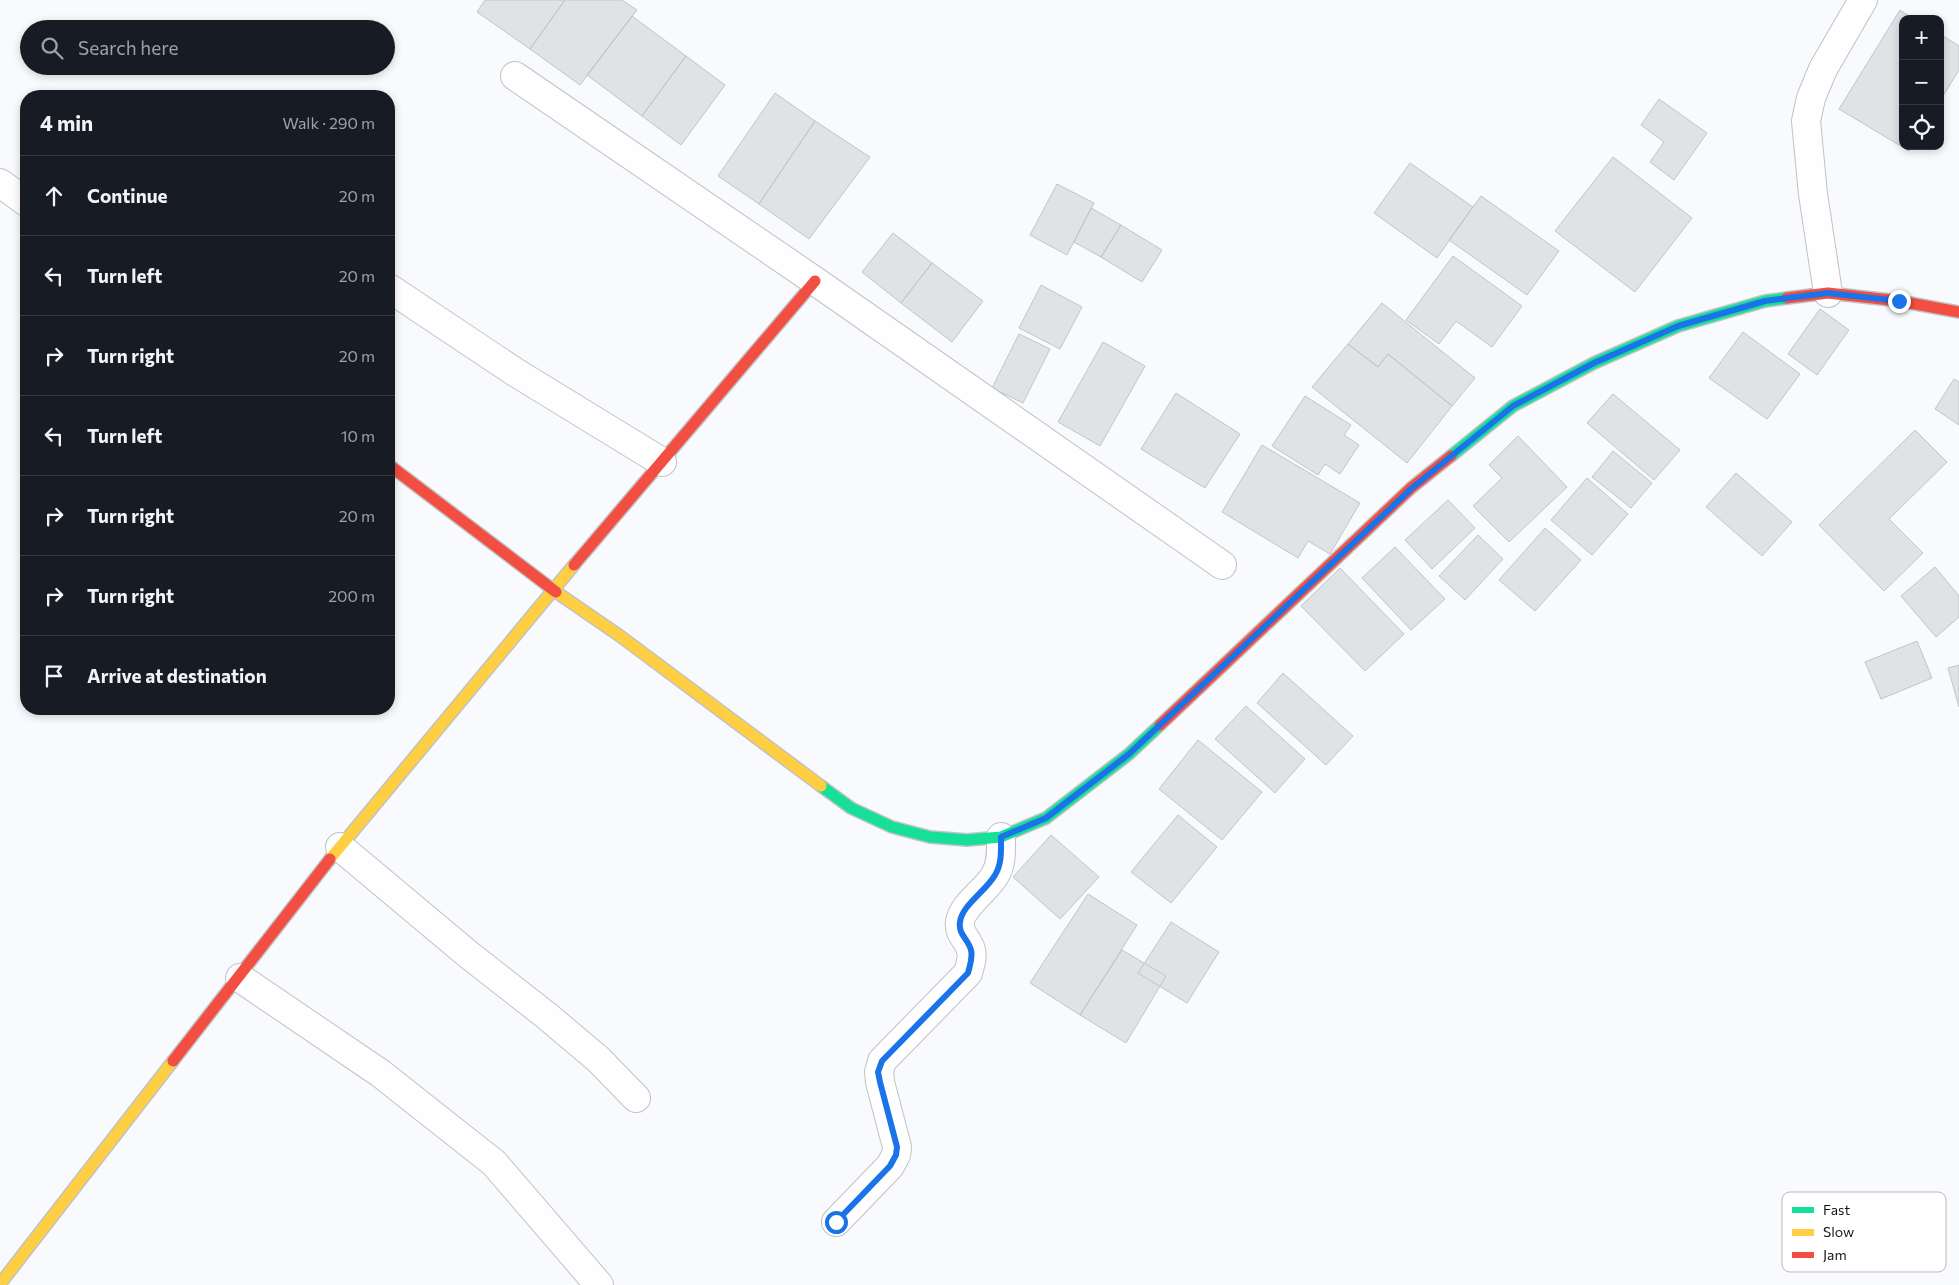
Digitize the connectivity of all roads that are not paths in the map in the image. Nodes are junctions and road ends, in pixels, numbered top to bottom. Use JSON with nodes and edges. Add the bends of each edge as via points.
{"nodes":[{"id":1,"x":1863,"y":0,"type":"edge"},
{"id":2,"x":515,"y":76,"type":"dead end"},
{"id":3,"x":0,"y":183,"type":"edge"},
{"id":4,"x":20,"y":198,"type":"edge"},
{"id":5,"x":815,"y":281,"type":"junction"},
{"id":6,"x":395,"y":292,"type":"edge"},
{"id":7,"x":1828,"y":293,"type":"junction"},
{"id":8,"x":1959,"y":312,"type":"edge"},
{"id":9,"x":662,"y":462,"type":"junction"},
{"id":10,"x":395,"y":470,"type":"edge"},
{"id":11,"x":1222,"y":565,"type":"dead end"},
{"id":12,"x":553,"y":590,"type":"junction"},
{"id":13,"x":1001,"y":837,"type":"junction"},
{"id":14,"x":340,"y":847,"type":"junction"},
{"id":15,"x":240,"y":978,"type":"junction"},
{"id":16,"x":636,"y":1098,"type":"dead end"},
{"id":17,"x":836,"y":1222,"type":"dead end"},
{"id":18,"x":0,"y":1284,"type":"edge"},
{"id":19,"x":599,"y":1285,"type":"edge"}],
"edges":[{"from":1,"to":7,"type":"street","via":[[1823,69],[1806,121]]},
{"from":2,"to":5,"type":"street"},
{"from":3,"to":4,"type":"street"},
{"from":5,"to":9,"type":"street"},
{"from":5,"to":11,"type":"street"},
{"from":6,"to":9,"type":"street","via":[[515,372]]},
{"from":7,"to":8,"type":"street"},
{"from":7,"to":13,"type":"street","via":[[1765,301],[1678,326],[1594,363],[1513,406],[1412,488],[1129,754],[1046,818]]},
{"from":9,"to":12,"type":"street"},
{"from":10,"to":12,"type":"street"},
{"from":12,"to":13,"type":"street","via":[[851,808],[892,827],[930,837],[967,840]]},
{"from":12,"to":14,"type":"street"},
{"from":13,"to":17,"type":"street","via":[[1001,862],[996,875],[960,921],[960,931],[971,949],[968,973],[879,1066],[896,1155],[890,1166]]},
{"from":14,"to":15,"type":"street"},
{"from":14,"to":16,"type":"street","via":[[598,1059]]},
{"from":15,"to":18,"type":"street"},
{"from":15,"to":19,"type":"street","via":[[380,1074],[494,1163]]}]}
